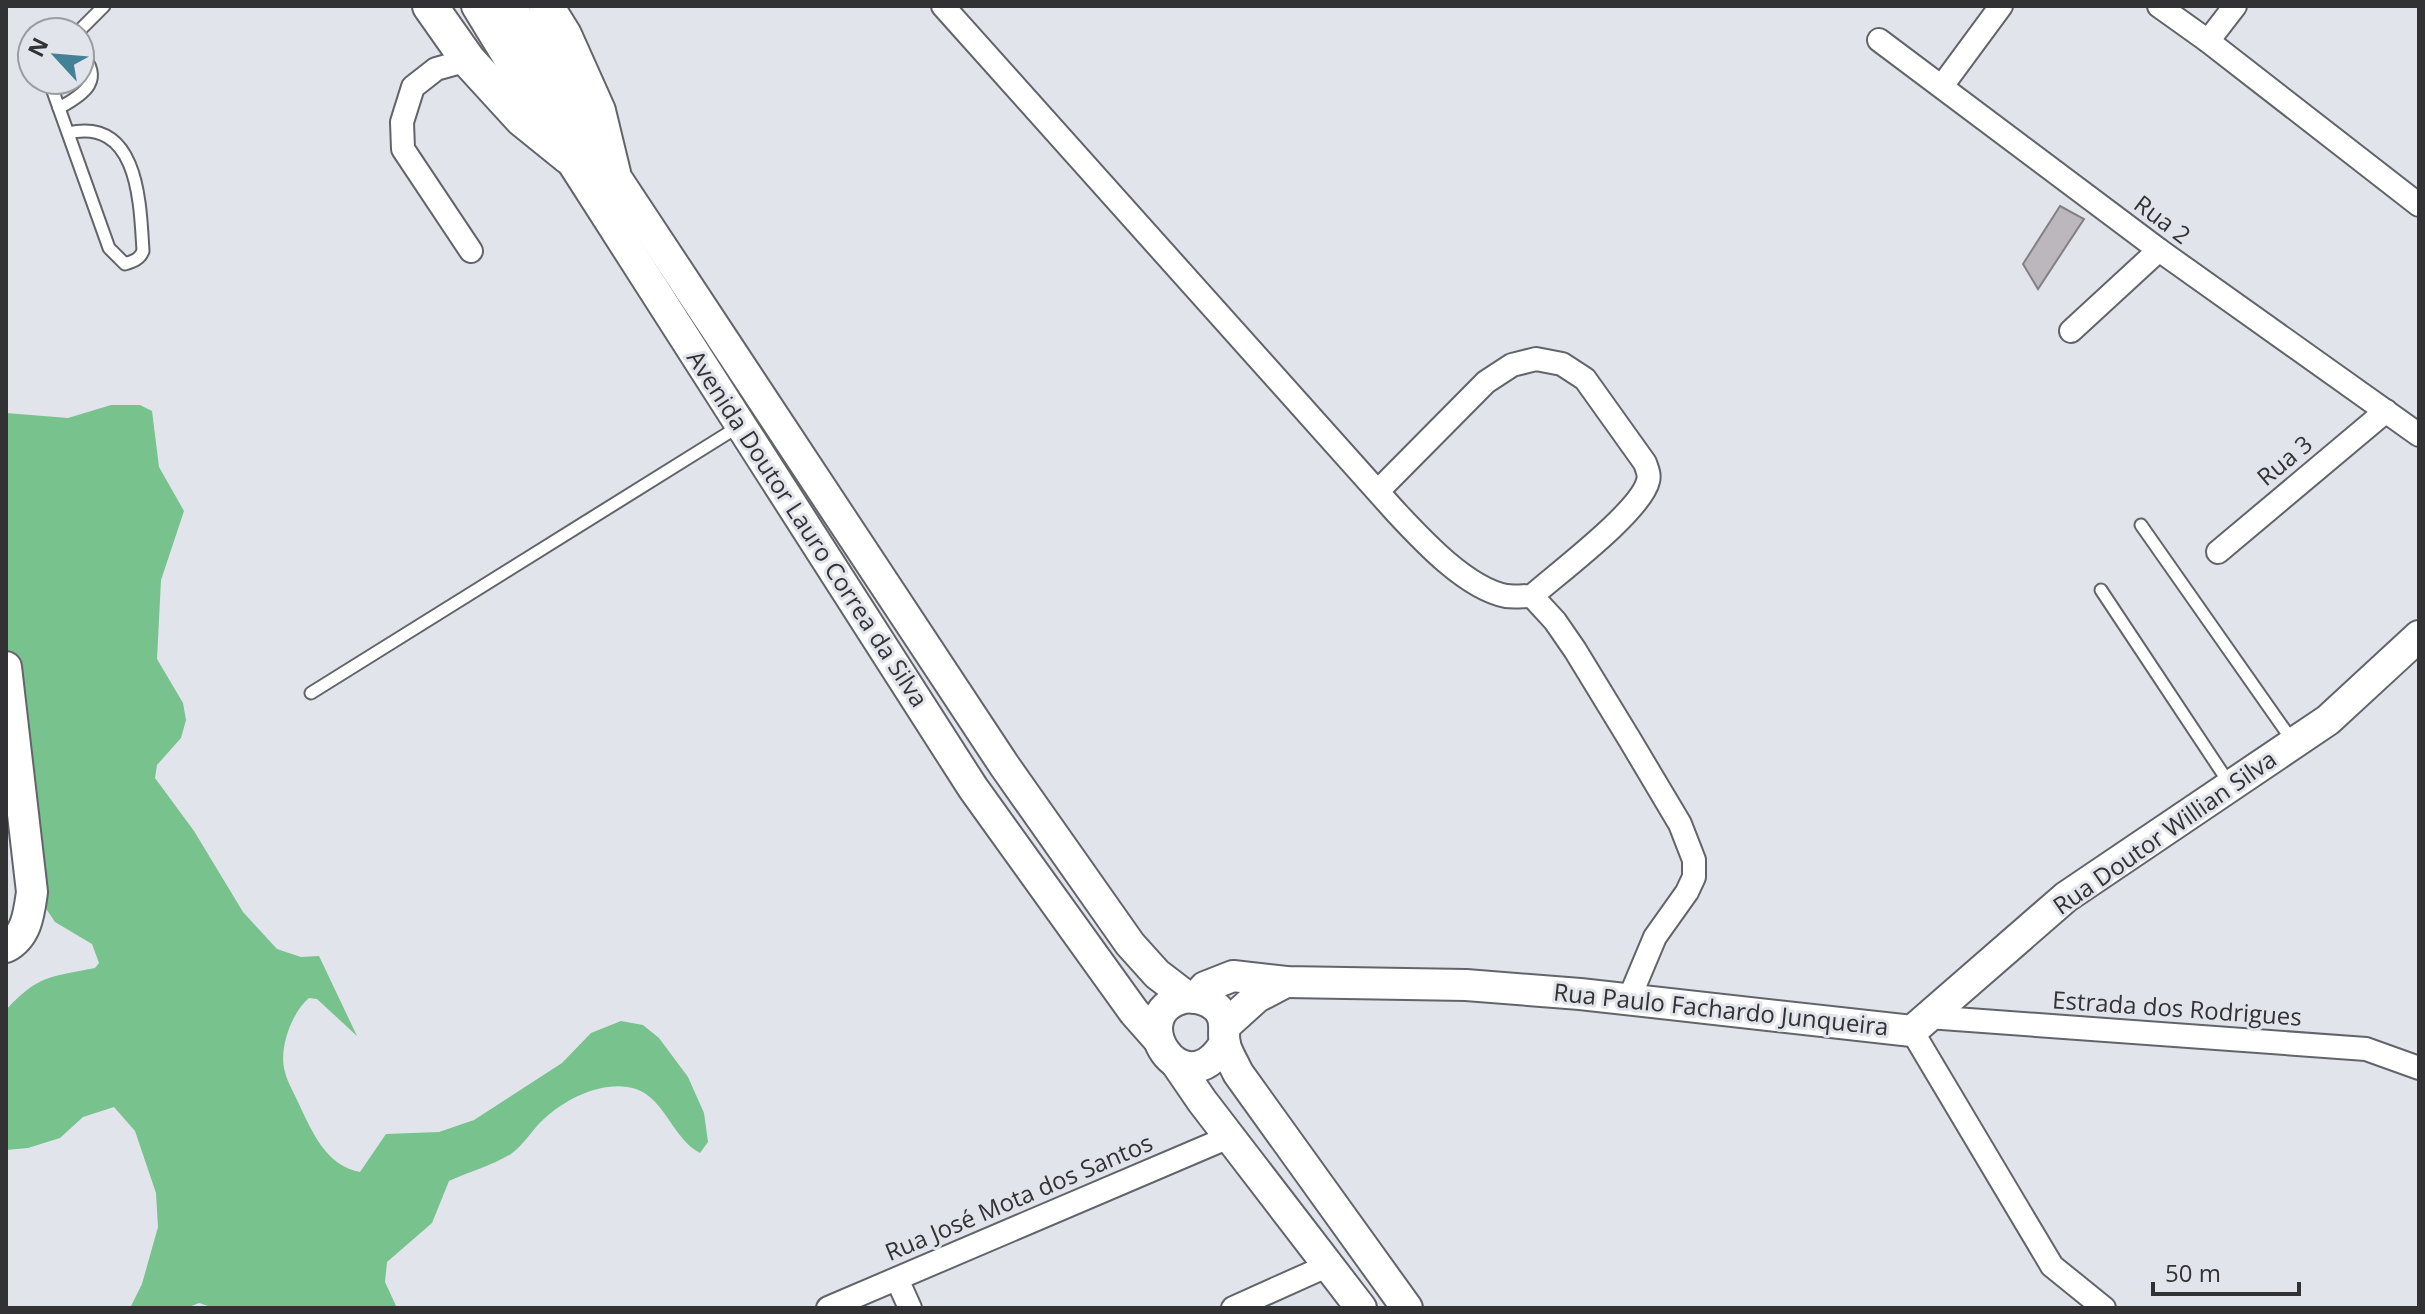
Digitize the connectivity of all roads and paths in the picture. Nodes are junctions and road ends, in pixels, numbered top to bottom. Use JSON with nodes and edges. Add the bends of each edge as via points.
{"nodes":[{"id":1,"x":430,"y":6,"type":"edge"},
{"id":2,"x":477,"y":6,"type":"edge"},
{"id":3,"x":510,"y":6,"type":"edge"},
{"id":4,"x":546,"y":6,"type":"edge"},
{"id":5,"x":943,"y":6,"type":"edge"},
{"id":6,"x":2001,"y":6,"type":"edge"},
{"id":7,"x":2159,"y":6,"type":"edge"},
{"id":8,"x":2235,"y":6,"type":"edge"},
{"id":9,"x":1879,"y":40,"type":"dead end"},
{"id":10,"x":2208,"y":41,"type":"junction"},
{"id":11,"x":468,"y":60,"type":"junction"},
{"id":12,"x":1942,"y":86,"type":"junction"},
{"id":13,"x":55,"y":96,"type":"edge"},
{"id":14,"x":79,"y":96,"type":"edge"},
{"id":15,"x":59,"y":108,"type":"junction"},
{"id":16,"x":68,"y":133,"type":"junction"},
{"id":17,"x":569,"y":157,"type":"junction"},
{"id":18,"x":613,"y":173,"type":"junction"},
{"id":19,"x":2419,"y":205,"type":"edge"},
{"id":20,"x":2159,"y":250,"type":"junction"},
{"id":21,"x":471,"y":251,"type":"dead end"},
{"id":22,"x":2071,"y":331,"type":"dead end"},
{"id":23,"x":2386,"y":411,"type":"junction"},
{"id":24,"x":742,"y":425,"type":"junction"},
{"id":25,"x":2419,"y":435,"type":"edge"},
{"id":26,"x":1378,"y":491,"type":"junction"},
{"id":27,"x":2141,"y":525,"type":"dead end"},
{"id":28,"x":2218,"y":552,"type":"dead end"},
{"id":29,"x":2101,"y":590,"type":"dead end"},
{"id":30,"x":1532,"y":596,"type":"junction"},
{"id":31,"x":2419,"y":636,"type":"edge"},
{"id":32,"x":6,"y":667,"type":"edge"},
{"id":33,"x":311,"y":693,"type":"dead end"},
{"id":34,"x":10,"y":730,"type":"edge"},
{"id":35,"x":2294,"y":743,"type":"junction"},
{"id":36,"x":2232,"y":787,"type":"junction"},
{"id":37,"x":6,"y":947,"type":"edge"},
{"id":38,"x":1286,"y":982,"type":"junction"},
{"id":39,"x":1191,"y":998,"type":"junction"},
{"id":40,"x":1629,"y":999,"type":"junction"},
{"id":41,"x":1920,"y":1024,"type":"junction"},
{"id":42,"x":1225,"y":1034,"type":"junction"},
{"id":43,"x":1157,"y":1038,"type":"junction"},
{"id":44,"x":1176,"y":1063,"type":"junction"},
{"id":45,"x":2419,"y":1068,"type":"edge"},
{"id":46,"x":1229,"y":1137,"type":"junction"},
{"id":47,"x":1329,"y":1265,"type":"junction"},
{"id":48,"x":897,"y":1279,"type":"junction"},
{"id":49,"x":828,"y":1308,"type":"edge"},
{"id":50,"x":910,"y":1308,"type":"edge"},
{"id":51,"x":1233,"y":1308,"type":"edge"},
{"id":52,"x":1361,"y":1308,"type":"edge"},
{"id":53,"x":1407,"y":1308,"type":"edge"},
{"id":54,"x":2104,"y":1308,"type":"edge"}],
"edges":[{"from":1,"to":11,"type":"main road"},
{"from":2,"to":17,"type":"main road","name":"Avenida Doutor Lauro Correa da Silva"},
{"from":3,"to":18,"type":"main road","name":"Avenida Doutor Lauro Correa da Silva"},
{"from":4,"to":18,"type":"main road","via":[[598,111]]},
{"from":5,"to":26,"type":"street"},
{"from":6,"to":12,"type":"street"},
{"from":7,"to":10,"type":"street"},
{"from":8,"to":10,"type":"street"},
{"from":9,"to":12,"type":"street","name":"Rua 2"},
{"from":10,"to":19,"type":"street"},
{"from":11,"to":17,"type":"main road","via":[[522,119]]},
{"from":11,"to":21,"type":"street","via":[[436,69],[413,87],[402,122],[403,149]]},
{"from":12,"to":20,"type":"street","name":"Rua 2"},
{"from":13,"to":15,"type":"lane"},
{"from":14,"to":15,"type":"lane"},
{"from":15,"to":16,"type":"lane"},
{"from":16,"to":16,"type":"lane","via":[[109,248],[125,264],[134,261],[143,251],[141,209],[120,146],[93,131]]},
{"from":17,"to":24,"type":"main road","name":"Avenida Doutor Lauro Correa da Silva"},
{"from":18,"to":39,"type":"main road","name":"Avenida Doutor Lauro Correa da Silva","via":[[1004,765],[1130,944],[1157,974]]},
{"from":20,"to":22,"type":"street"},
{"from":20,"to":23,"type":"street","name":"Rua 2"},
{"from":23,"to":25,"type":"street","name":"Rua 2"},
{"from":23,"to":28,"type":"street","name":"Rua 3"},
{"from":24,"to":33,"type":"lane"},
{"from":24,"to":43,"type":"main road","name":"Avenida Doutor Lauro Correa da Silva","via":[[973,788]]},
{"from":26,"to":30,"type":"street","via":[[1412,529],[1472,580],[1504,595]]},
{"from":26,"to":30,"type":"street","via":[[1486,382],[1512,365],[1536,359],[1573,370],[1645,463],[1649,478],[1622,517]]},
{"from":27,"to":35,"type":"lane"},
{"from":29,"to":36,"type":"lane"},
{"from":30,"to":40,"type":"street","via":[[1575,650],[1680,824],[1694,860],[1687,892],[1655,937]]},
{"from":31,"to":35,"type":"main road","name":"Rua Doutor Willian Silva","via":[[2328,720]]},
{"from":32,"to":34,"type":"main road"},
{"from":34,"to":37,"type":"main road","via":[[32,892],[28,922]]},
{"from":35,"to":36,"type":"main road","name":"Rua Doutor Willian Silva"},
{"from":36,"to":41,"type":"main road","name":"Rua Doutor Willian Silva","via":[[2066,897]]},
{"from":38,"to":39,"type":"main road","name":"Rua Paulo Fachardo Junqueira","via":[[1233,976]]},
{"from":38,"to":40,"type":"main road","name":"Rua Paulo Fachardo Junqueira","via":[[1466,985]]},
{"from":38,"to":42,"type":"main road","via":[[1257,997]]},
{"from":39,"to":42,"type":"main road","via":[[1218,1009]]},
{"from":39,"to":43,"type":"main road","via":[[1174,1002],[1163,1012]]},
{"from":40,"to":41,"type":"main road","name":"Rua Paulo Fachardo Junqueira"},
{"from":41,"to":45,"type":"street","name":"Estrada dos Rodrigues","via":[[2366,1049]]},
{"from":41,"to":54,"type":"street","name":"Rua Paulo Fachardo Junqueira","via":[[2052,1266]]},
{"from":42,"to":44,"type":"main road","via":[[1217,1056],[1205,1064]]},
{"from":42,"to":53,"type":"main road","via":[[1238,1073]]},
{"from":43,"to":44,"type":"main road"},
{"from":44,"to":46,"type":"main road"},
{"from":46,"to":47,"type":"main road"},
{"from":46,"to":48,"type":"street","name":"Rua José Mota dos Santos"},
{"from":47,"to":51,"type":"street"},
{"from":47,"to":52,"type":"main road"},
{"from":48,"to":49,"type":"street","name":"Rua José Mota dos Santos"},
{"from":48,"to":50,"type":"street"}]}
